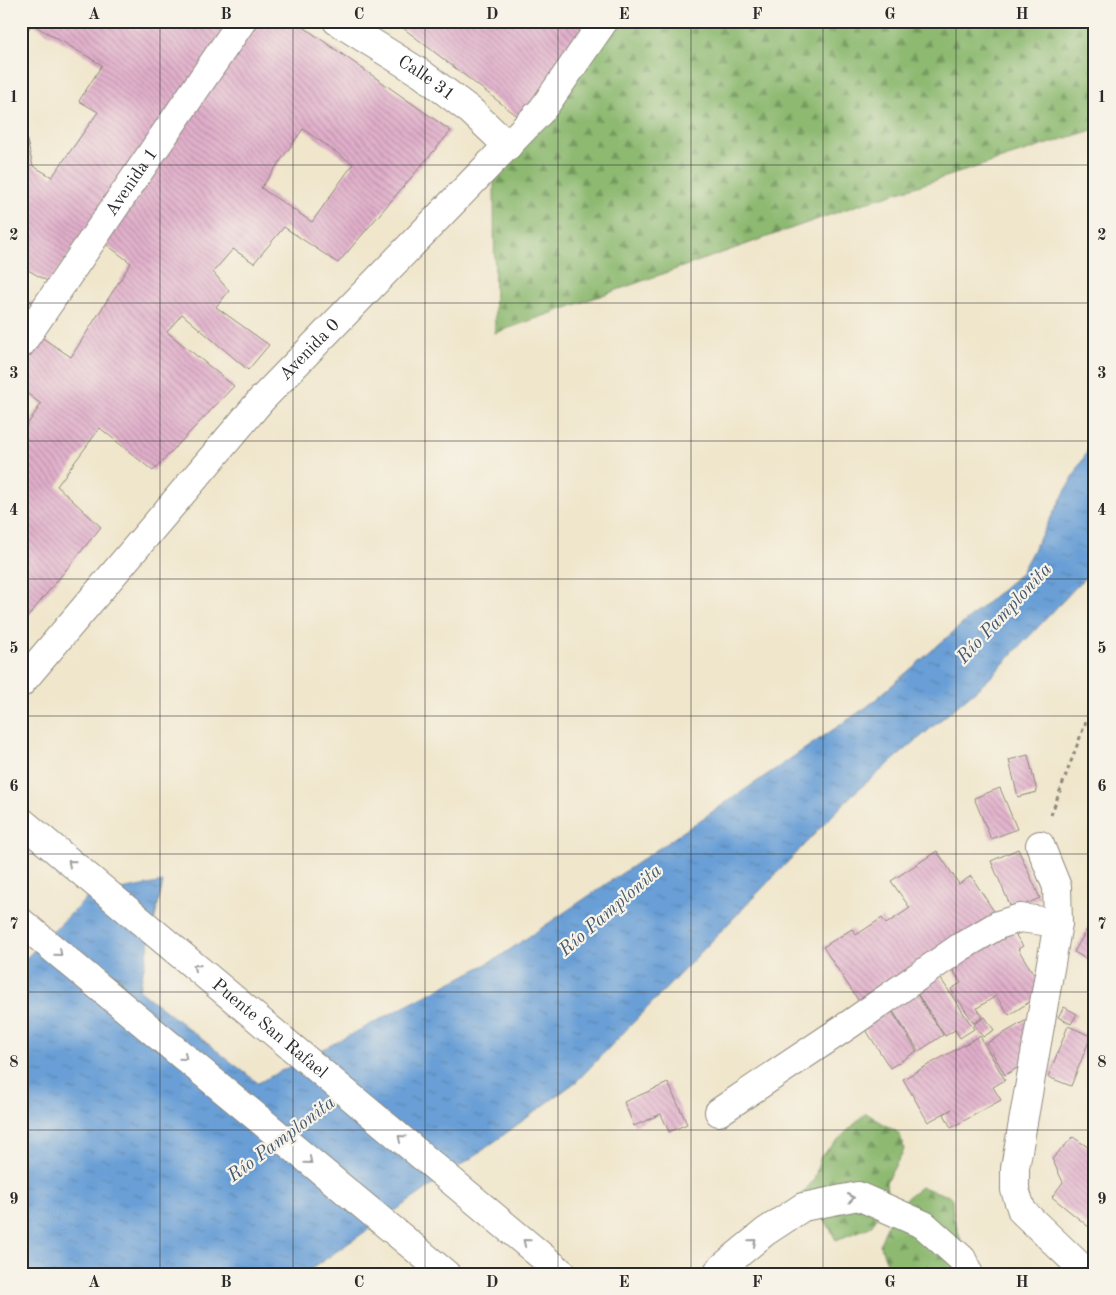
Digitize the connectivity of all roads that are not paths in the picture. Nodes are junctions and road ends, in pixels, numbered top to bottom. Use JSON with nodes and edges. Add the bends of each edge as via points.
{"nodes":[{"id":1,"x":242,"y":21,"type":"edge"},
{"id":2,"x":337,"y":21,"type":"edge"},
{"id":3,"x":604,"y":21,"type":"edge"},
{"id":4,"x":508,"y":146,"type":"junction"},
{"id":5,"x":21,"y":344,"type":"edge"},
{"id":6,"x":21,"y":682,"type":"edge"},
{"id":7,"x":21,"y":821,"type":"edge"},
{"id":8,"x":1040,"y":845,"type":"road end"},
{"id":9,"x":21,"y":922,"type":"edge"},
{"id":10,"x":1058,"y":923,"type":"junction"},
{"id":11,"x":719,"y":1112,"type":"dead end"},
{"id":12,"x":965,"y":1266,"type":"edge"},
{"id":13,"x":446,"y":1274,"type":"edge"},
{"id":14,"x":563,"y":1274,"type":"edge"},
{"id":15,"x":716,"y":1274,"type":"edge"},
{"id":16,"x":1088,"y":1274,"type":"edge"}],
"edges":[{"from":1,"to":5,"type":"street","name":"Avenida 1"},
{"from":2,"to":4,"type":"street","name":"Calle 31","via":[[428,78],[471,111]]},
{"from":3,"to":4,"type":"street","name":"Avenida 0","via":[[542,110]]},
{"from":4,"to":6,"type":"street","name":"Avenida 0","via":[[262,399]]},
{"from":14,"to":7,"type":"street","name":"Puente San Rafael","one_way":true},
{"from":8,"to":10,"type":"street","via":[[1057,887]]},
{"from":9,"to":13,"type":"street","one_way":true},
{"from":10,"to":11,"type":"street","via":[[1020,918],[998,925],[959,948]]},
{"from":10,"to":16,"type":"street","via":[[1015,1168],[1015,1190],[1022,1211]]},
{"from":15,"to":12,"type":"street","one_way":true,"via":[[765,1232],[803,1207],[858,1196],[924,1224]]}]}
